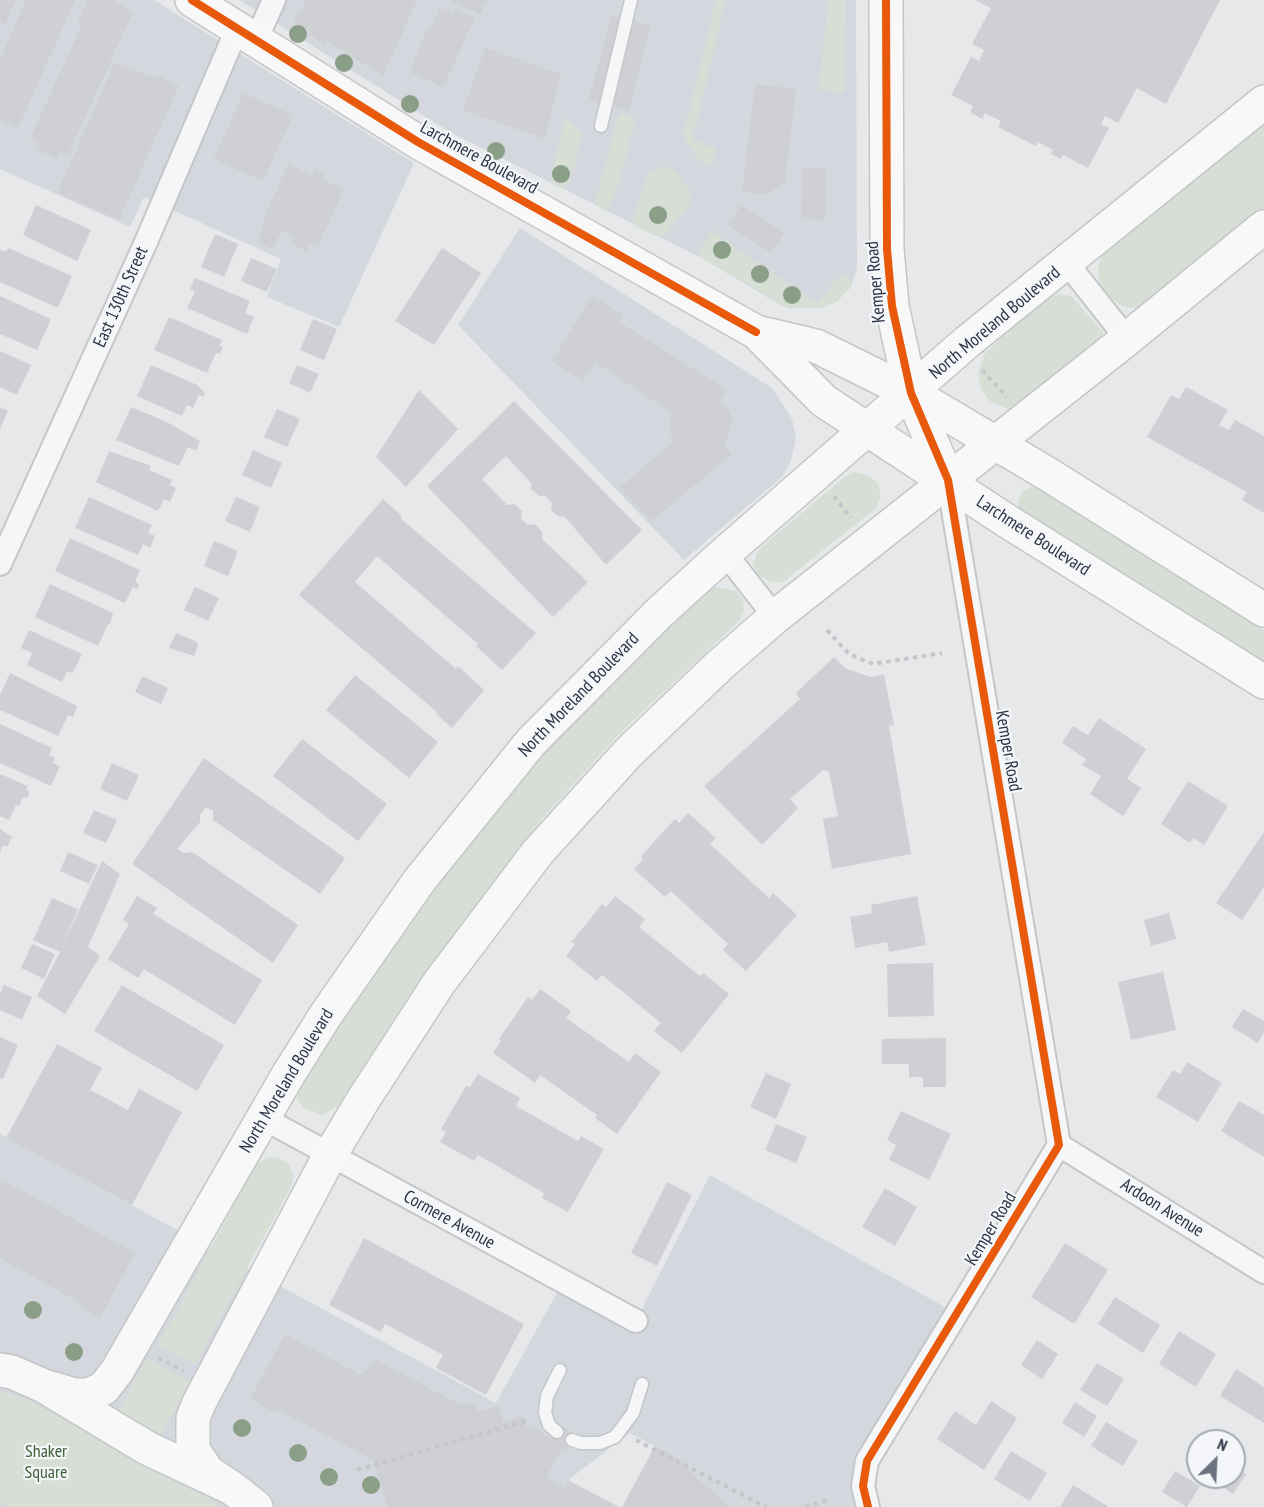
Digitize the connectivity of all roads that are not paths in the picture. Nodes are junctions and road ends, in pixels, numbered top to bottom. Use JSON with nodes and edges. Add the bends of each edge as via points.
{"nodes":[{"id":1,"x":192,"y":0,"type":"edge"},
{"id":2,"x":274,"y":0,"type":"edge"},
{"id":3,"x":631,"y":0,"type":"edge"},
{"id":4,"x":886,"y":0,"type":"edge"},
{"id":5,"x":246,"y":34,"type":"junction"},
{"id":6,"x":1264,"y":102,"type":"edge"},
{"id":7,"x":601,"y":126,"type":"dead end"},
{"id":8,"x":1264,"y":227,"type":"edge"},
{"id":9,"x":1067,"y":263,"type":"junction"},
{"id":10,"x":756,"y":332,"type":"junction"},
{"id":11,"x":1127,"y":339,"type":"junction"},
{"id":12,"x":911,"y":393,"type":"junction"},
{"id":13,"x":867,"y":431,"type":"junction"},
{"id":14,"x":997,"y":443,"type":"junction"},
{"id":15,"x":948,"y":480,"type":"junction"},
{"id":16,"x":725,"y":553,"type":"junction"},
{"id":17,"x":0,"y":564,"type":"edge"},
{"id":18,"x":1264,"y":610,"type":"edge"},
{"id":19,"x":775,"y":617,"type":"junction"},
{"id":20,"x":1264,"y":682,"type":"edge"},
{"id":21,"x":263,"y":1118,"type":"junction"},
{"id":22,"x":1059,"y":1145,"type":"junction"},
{"id":23,"x":330,"y":1155,"type":"junction"},
{"id":24,"x":1264,"y":1272,"type":"edge"},
{"id":25,"x":636,"y":1321,"type":"dead end"},
{"id":26,"x":0,"y":1370,"type":"edge"},
{"id":27,"x":560,"y":1370,"type":"dead end"},
{"id":28,"x":642,"y":1384,"type":"dead end"},
{"id":29,"x":44,"y":1386,"type":"junction"},
{"id":30,"x":557,"y":1432,"type":"dead end"},
{"id":31,"x":572,"y":1440,"type":"dead end"},
{"id":32,"x":244,"y":1497,"type":"edge"},
{"id":33,"x":868,"y":1507,"type":"edge"}],
"edges":[{"from":1,"to":5,"type":"main road","name":"Larchmere Boulevard"},
{"from":2,"to":5,"type":"street","name":"East 130th Street"},
{"from":3,"to":7,"type":"lane"},
{"from":4,"to":12,"type":"main road","name":"Kemper Road","via":[[887,249],[893,316]]},
{"from":5,"to":10,"type":"main road","name":"Larchmere Boulevard","via":[[418,142]]},
{"from":5,"to":17,"type":"street","name":"East 130th Street","via":[[146,242]]},
{"from":6,"to":9,"type":"main road","name":"North Moreland Boulevard"},
{"from":8,"to":11,"type":"main road"},
{"from":9,"to":11,"type":"street"},
{"from":9,"to":12,"type":"main road","name":"North Moreland Boulevard"},
{"from":10,"to":12,"type":"main road","name":"Larchmere Boulevard","via":[[816,346]]},
{"from":10,"to":13,"type":"main road","name":"Larchmere Boulevard","via":[[809,388]]},
{"from":11,"to":14,"type":"main road"},
{"from":12,"to":13,"type":"main road","name":"North Moreland Boulevard"},
{"from":12,"to":14,"type":"main road","name":"Larchmere Boulevard"},
{"from":12,"to":15,"type":"main road","name":"Kemper Road"},
{"from":13,"to":15,"type":"main road","name":"Larchmere Boulevard"},
{"from":13,"to":16,"type":"main road","name":"North Moreland Boulevard"},
{"from":14,"to":15,"type":"main road"},
{"from":14,"to":18,"type":"main road","name":"Larchmere Boulevard"},
{"from":15,"to":19,"type":"main road"},
{"from":15,"to":20,"type":"main road","name":"Larchmere Boulevard"},
{"from":15,"to":22,"type":"street","name":"Kemper Road"},
{"from":16,"to":19,"type":"street"},
{"from":16,"to":21,"type":"main road","name":"North Moreland Boulevard","via":[[660,612],[531,742],[419,881],[327,1013]]},
{"from":19,"to":23,"type":"main road","via":[[629,752],[538,852],[439,983]]},
{"from":21,"to":23,"type":"street","name":"Cormere Avenue"},
{"from":21,"to":29,"type":"main road","name":"North Moreland Boulevard","via":[[142,1330],[104,1388],[89,1395],[75,1395]]},
{"from":22,"to":24,"type":"street","name":"Ardoon Avenue"},
{"from":22,"to":33,"type":"street","name":"Kemper Road","via":[[867,1461],[863,1486]]},
{"from":23,"to":25,"type":"street","name":"Cormere Avenue"},
{"from":23,"to":32,"type":"main road","via":[[193,1418],[191,1434],[196,1455],[208,1472]]},
{"from":26,"to":29,"type":"main road"},
{"from":27,"to":30,"type":"lane","via":[[547,1396],[545,1413],[549,1425]]},
{"from":28,"to":31,"type":"lane","via":[[633,1413],[615,1437],[600,1443]]},
{"from":29,"to":32,"type":"main road","via":[[147,1448]]}]}
